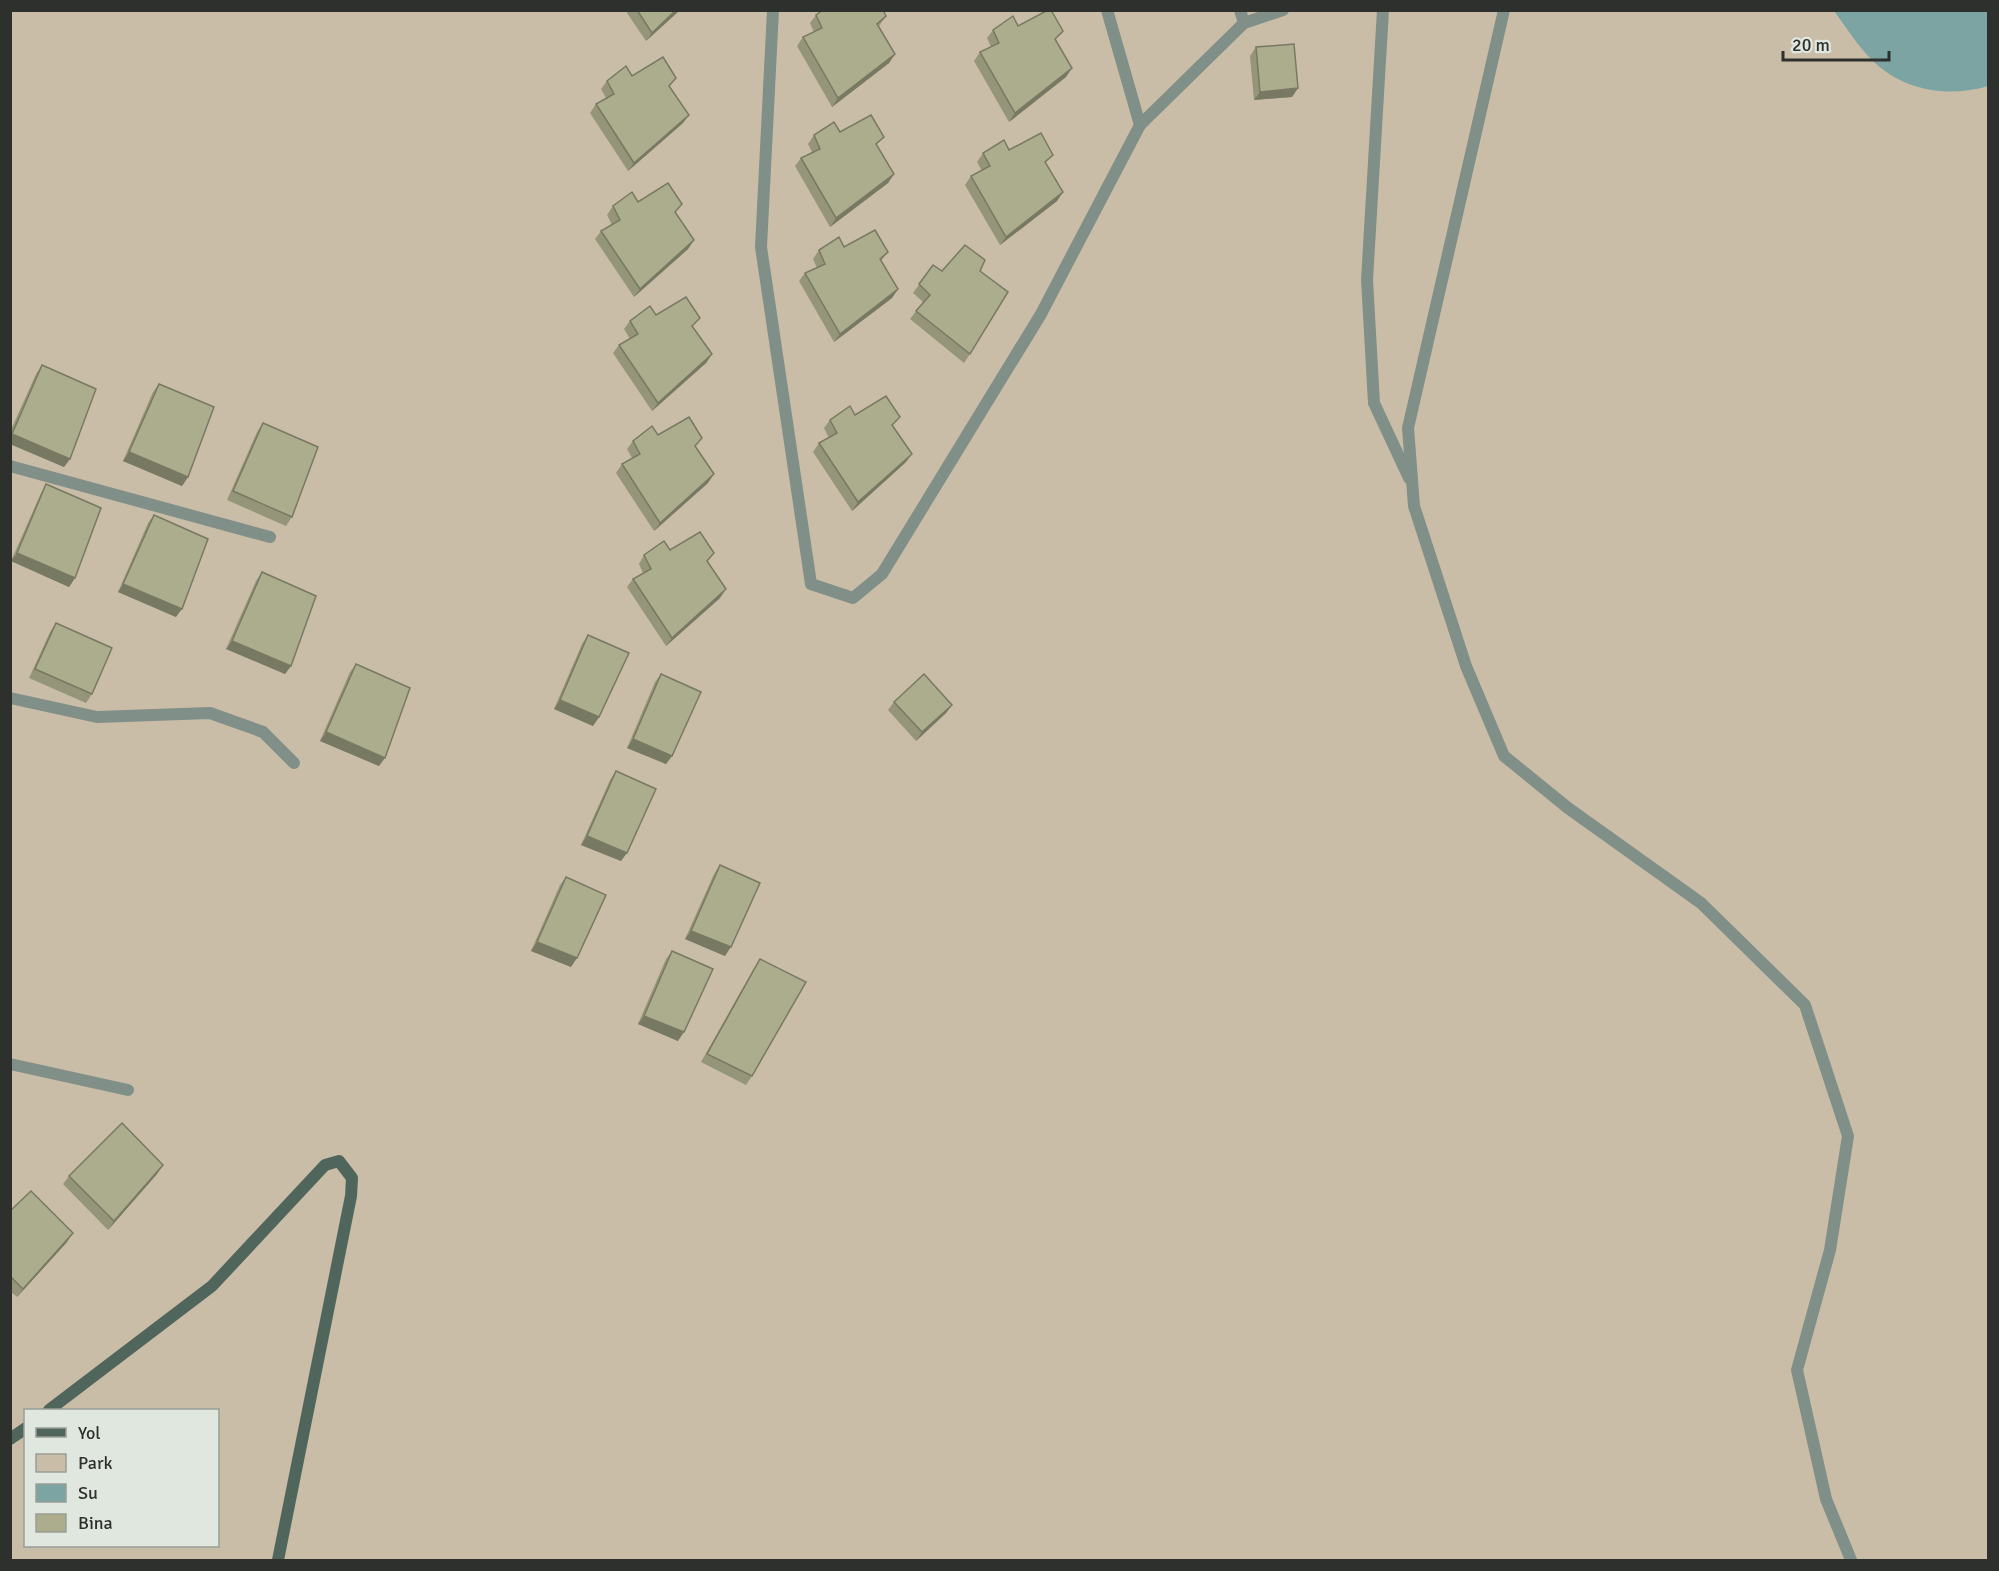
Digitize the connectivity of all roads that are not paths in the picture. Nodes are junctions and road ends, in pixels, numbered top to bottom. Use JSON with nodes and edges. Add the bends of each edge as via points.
{"nodes":[{"id":1,"x":773,"y":10,"type":"edge"},
{"id":2,"x":1107,"y":10,"type":"edge"},
{"id":3,"x":1240,"y":10,"type":"edge"},
{"id":4,"x":1283,"y":10,"type":"edge"},
{"id":5,"x":1383,"y":10,"type":"edge"},
{"id":6,"x":1504,"y":10,"type":"edge"},
{"id":7,"x":1244,"y":23,"type":"junction"},
{"id":8,"x":1140,"y":125,"type":"junction"},
{"id":9,"x":10,"y":466,"type":"edge"},
{"id":10,"x":1412,"y":485,"type":"junction"},
{"id":11,"x":270,"y":537,"type":"dead end"},
{"id":12,"x":10,"y":698,"type":"edge"},
{"id":13,"x":294,"y":763,"type":"dead end"},
{"id":14,"x":10,"y":1064,"type":"edge"},
{"id":15,"x":128,"y":1090,"type":"dead end"},
{"id":16,"x":50,"y":1409,"type":"edge"},
{"id":17,"x":24,"y":1429,"type":"edge"},
{"id":18,"x":10,"y":1439,"type":"edge"},
{"id":19,"x":278,"y":1560,"type":"edge"},
{"id":20,"x":1851,"y":1560,"type":"edge"}],
"edges":[{"from":1,"to":8,"type":"street","via":[[761,247],[811,584],[853,598],[882,574],[1041,314]]},
{"from":2,"to":8,"type":"street"},
{"from":3,"to":7,"type":"street"},
{"from":4,"to":7,"type":"street"},
{"from":5,"to":10,"type":"street","via":[[1367,280],[1373,392],[1374,403]]},
{"from":6,"to":10,"type":"street","via":[[1408,428]]},
{"from":7,"to":8,"type":"street"},
{"from":9,"to":11,"type":"street"},
{"from":10,"to":20,"type":"street","via":[[1414,506],[1466,666],[1504,756],[1568,808],[1701,903],[1805,1005],[1848,1136],[1830,1250],[1797,1370],[1826,1499]]},
{"from":12,"to":13,"type":"street","via":[[97,717],[210,713],[263,732]]},
{"from":14,"to":15,"type":"street"},
{"from":16,"to":19,"type":"street","via":[[212,1286],[325,1165],[339,1161],[352,1178],[351,1196]]},
{"from":17,"to":18,"type":"street"}]}
